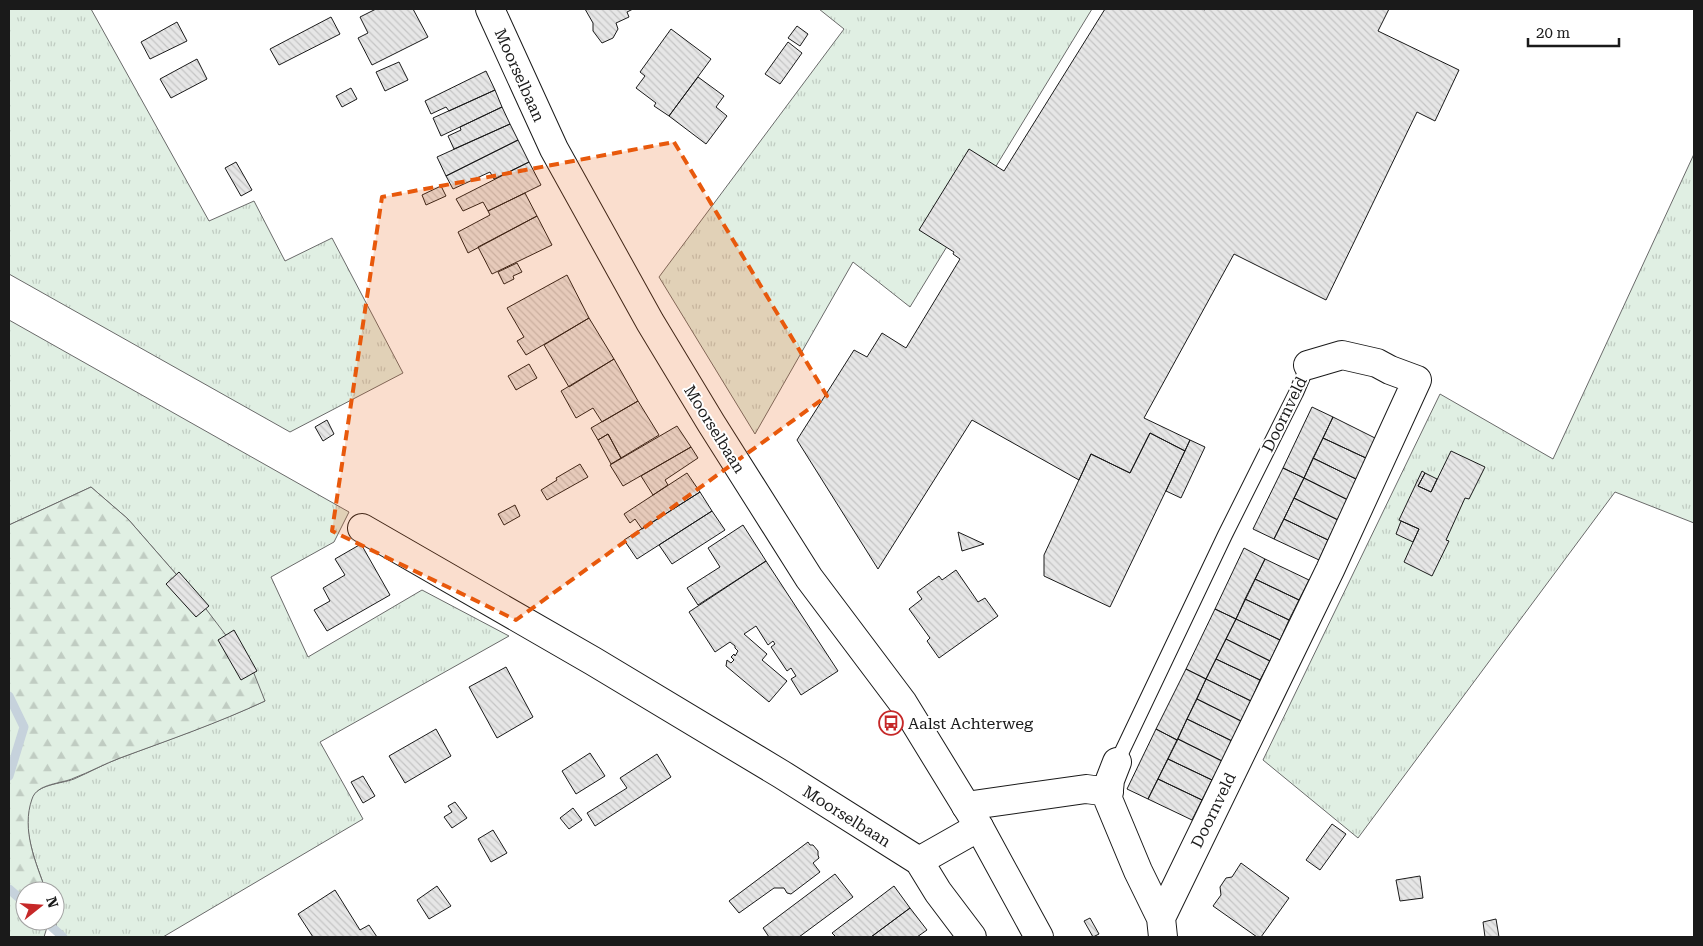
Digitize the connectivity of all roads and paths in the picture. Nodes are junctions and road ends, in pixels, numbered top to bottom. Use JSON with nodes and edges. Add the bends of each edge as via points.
{"nodes":[{"id":1,"x":490,"y":9,"type":"edge"},
{"id":2,"x":1308,"y":365,"type":"joint"},
{"id":3,"x":362,"y":528,"type":"dead end"},
{"id":4,"x":1117,"y":762,"type":"joint"},
{"id":5,"x":1109,"y":792,"type":"junction"},
{"id":6,"x":972,"y":817,"type":"junction"},
{"id":7,"x":919,"y":861,"type":"junction"},
{"id":8,"x":1162,"y":928,"type":"edge"},
{"id":9,"x":972,"y":937,"type":"edge"},
{"id":10,"x":1039,"y":937,"type":"edge"}],
"edges":[{"from":1,"to":6,"type":"street","name":"Moorselbaan","via":[[554,150],[650,322],[809,578],[903,703]]},
{"from":2,"to":4,"type":"lane","name":"Doornveld"},
{"from":2,"to":8,"type":"street","name":"Doornveld","via":[[1342,355],[1377,363],[1417,380]]},
{"from":3,"to":7,"type":"street","name":"Moorselbaan","via":[[592,661]]},
{"from":4,"to":5,"type":"street","name":"Doornveld"},
{"from":5,"to":6,"type":"street","via":[[1086,789]]},
{"from":5,"to":8,"type":"street","name":"Doornveld","via":[[1108,800]]},
{"from":6,"to":7,"type":"street"},
{"from":6,"to":10,"type":"street","name":"Moorselbaan"},
{"from":7,"to":9,"type":"street","name":"Moorselbaan"}]}
